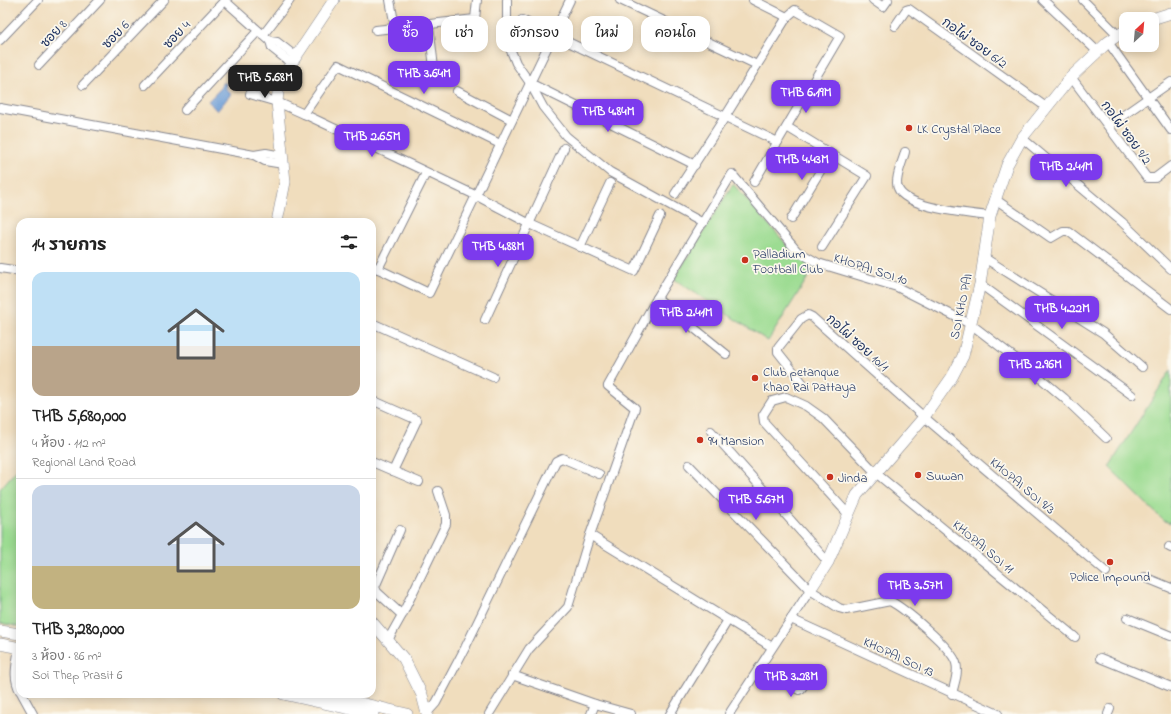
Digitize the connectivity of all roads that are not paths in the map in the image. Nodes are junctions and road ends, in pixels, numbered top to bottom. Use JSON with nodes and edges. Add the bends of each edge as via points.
{"nodes":[{"id":1,"x":38,"y":0,"type":"edge"},
{"id":2,"x":100,"y":0,"type":"edge"},
{"id":3,"x":164,"y":0,"type":"edge"},
{"id":4,"x":224,"y":0,"type":"edge"},
{"id":5,"x":290,"y":0,"type":"edge"},
{"id":6,"x":334,"y":0,"type":"edge"},
{"id":7,"x":390,"y":0,"type":"edge"},
{"id":8,"x":477,"y":0,"type":"edge"},
{"id":9,"x":507,"y":0,"type":"edge"},
{"id":10,"x":570,"y":0,"type":"edge"},
{"id":11,"x":620,"y":0,"type":"edge"},
{"id":12,"x":753,"y":0,"type":"edge"},
{"id":13,"x":873,"y":0,"type":"edge"},
{"id":14,"x":888,"y":0,"type":"edge"},
{"id":15,"x":1044,"y":0,"type":"edge"},
{"id":16,"x":1083,"y":0,"type":"edge"},
{"id":17,"x":1171,"y":13,"type":"edge"},
{"id":18,"x":393,"y":16,"type":"edge"},
{"id":19,"x":563,"y":16,"type":"edge"},
{"id":20,"x":787,"y":17,"type":"junction"},
{"id":21,"x":1159,"y":17,"type":"edge"},
{"id":22,"x":433,"y":24,"type":"edge"},
{"id":23,"x":895,"y":26,"type":"dead end"},
{"id":24,"x":388,"y":28,"type":"edge"},
{"id":25,"x":376,"y":30,"type":"dead end"},
{"id":26,"x":1119,"y":30,"type":"edge"},
{"id":27,"x":260,"y":33,"type":"junction"},
{"id":28,"x":1119,"y":34,"type":"edge"},
{"id":29,"x":0,"y":40,"type":"edge"},
{"id":30,"x":1108,"y":42,"type":"junction"},
{"id":31,"x":573,"y":44,"type":"edge"},
{"id":32,"x":432,"y":52,"type":"edge"},
{"id":33,"x":546,"y":52,"type":"edge"},
{"id":34,"x":1098,"y":52,"type":"junction"},
{"id":35,"x":293,"y":59,"type":"junction"},
{"id":36,"x":39,"y":65,"type":"dead end"},
{"id":37,"x":756,"y":65,"type":"junction"},
{"id":38,"x":434,"y":68,"type":"dead end"},
{"id":39,"x":1071,"y":77,"type":"junction"},
{"id":40,"x":1171,"y":82,"type":"edge"},
{"id":41,"x":530,"y":84,"type":"junction"},
{"id":42,"x":83,"y":85,"type":"dead end"},
{"id":43,"x":145,"y":85,"type":"dead end"},
{"id":44,"x":457,"y":91,"type":"dead end"},
{"id":45,"x":250,"y":94,"type":"dead end"},
{"id":46,"x":1148,"y":98,"type":"junction"},
{"id":47,"x":277,"y":102,"type":"junction"},
{"id":48,"x":1046,"y":107,"type":"junction"},
{"id":49,"x":0,"y":108,"type":"edge"},
{"id":50,"x":185,"y":110,"type":"dead end"},
{"id":51,"x":304,"y":114,"type":"junction"},
{"id":52,"x":725,"y":117,"type":"junction"},
{"id":53,"x":512,"y":120,"type":"junction"},
{"id":54,"x":1108,"y":126,"type":"junction"},
{"id":55,"x":787,"y":127,"type":"junction"},
{"id":56,"x":1171,"y":130,"type":"edge"},
{"id":57,"x":1022,"y":138,"type":"junction"},
{"id":58,"x":778,"y":142,"type":"junction"},
{"id":59,"x":500,"y":144,"type":"junction"},
{"id":60,"x":564,"y":148,"type":"dead end"},
{"id":61,"x":905,"y":152,"type":"dead end"},
{"id":62,"x":830,"y":155,"type":"junction"},
{"id":63,"x":283,"y":160,"type":"junction"},
{"id":64,"x":695,"y":164,"type":"junction"},
{"id":65,"x":1171,"y":166,"type":"edge"},
{"id":66,"x":426,"y":173,"type":"junction"},
{"id":67,"x":754,"y":182,"type":"dead end"},
{"id":68,"x":610,"y":183,"type":"dead end"},
{"id":69,"x":675,"y":194,"type":"dead end"},
{"id":70,"x":475,"y":195,"type":"junction"},
{"id":71,"x":995,"y":198,"type":"junction"},
{"id":72,"x":660,"y":216,"type":"dead end"},
{"id":73,"x":990,"y":216,"type":"junction"},
{"id":74,"x":278,"y":218,"type":"edge"},
{"id":75,"x":791,"y":218,"type":"dead end"},
{"id":76,"x":703,"y":223,"type":"junction"},
{"id":77,"x":530,"y":224,"type":"junction"},
{"id":78,"x":580,"y":247,"type":"junction"},
{"id":79,"x":822,"y":247,"type":"dead end"},
{"id":80,"x":983,"y":257,"type":"junction"},
{"id":81,"x":376,"y":266,"type":"edge"},
{"id":82,"x":0,"y":268,"type":"edge"},
{"id":83,"x":376,"y":268,"type":"edge"},
{"id":84,"x":1171,"y":269,"type":"edge"},
{"id":85,"x":16,"y":270,"type":"edge"},
{"id":86,"x":980,"y":284,"type":"junction"},
{"id":87,"x":658,"y":298,"type":"junction"},
{"id":88,"x":1171,"y":310,"type":"edge"},
{"id":89,"x":485,"y":320,"type":"dead end"},
{"id":90,"x":376,"y":325,"type":"edge"},
{"id":91,"x":972,"y":325,"type":"junction"},
{"id":92,"x":726,"y":354,"type":"dead end"},
{"id":93,"x":1142,"y":367,"type":"dead end"},
{"id":94,"x":493,"y":377,"type":"dead end"},
{"id":95,"x":805,"y":386,"type":"dead end"},
{"id":96,"x":1132,"y":395,"type":"dead end"},
{"id":97,"x":376,"y":402,"type":"edge"},
{"id":98,"x":924,"y":417,"type":"junction"},
{"id":99,"x":711,"y":431,"type":"dead end"},
{"id":100,"x":1106,"y":438,"type":"dead end"},
{"id":101,"x":376,"y":464,"type":"edge"},
{"id":102,"x":689,"y":465,"type":"dead end"},
{"id":103,"x":393,"y":471,"type":"junction"},
{"id":104,"x":599,"y":474,"type":"dead end"},
{"id":105,"x":877,"y":474,"type":"junction"},
{"id":106,"x":419,"y":482,"type":"dead end"},
{"id":107,"x":438,"y":491,"type":"dead end"},
{"id":108,"x":849,"y":515,"type":"junction"},
{"id":109,"x":400,"y":530,"type":"dead end"},
{"id":110,"x":590,"y":535,"type":"junction"},
{"id":111,"x":828,"y":562,"type":"junction"},
{"id":112,"x":1106,"y":572,"type":"dead end"},
{"id":113,"x":1144,"y":577,"type":"dead end"},
{"id":114,"x":376,"y":585,"type":"edge"},
{"id":115,"x":1171,"y":588,"type":"edge"},
{"id":116,"x":376,"y":590,"type":"edge"},
{"id":117,"x":810,"y":590,"type":"junction"},
{"id":118,"x":402,"y":615,"type":"junction"},
{"id":119,"x":1127,"y":618,"type":"dead end"},
{"id":120,"x":791,"y":619,"type":"junction"},
{"id":121,"x":728,"y":620,"type":"junction"},
{"id":122,"x":376,"y":629,"type":"edge"},
{"id":123,"x":0,"y":631,"type":"edge"},
{"id":124,"x":16,"y":633,"type":"edge"},
{"id":125,"x":1171,"y":636,"type":"edge"},
{"id":126,"x":1075,"y":637,"type":"dead end"},
{"id":127,"x":388,"y":640,"type":"junction"},
{"id":128,"x":0,"y":644,"type":"edge"},
{"id":129,"x":16,"y":647,"type":"edge"},
{"id":130,"x":772,"y":647,"type":"junction"},
{"id":131,"x":1100,"y":658,"type":"dead end"},
{"id":132,"x":759,"y":668,"type":"junction"},
{"id":133,"x":16,"y":669,"type":"edge"},
{"id":134,"x":815,"y":670,"type":"dead end"},
{"id":135,"x":512,"y":676,"type":"junction"},
{"id":136,"x":16,"y":683,"type":"edge"},
{"id":137,"x":1171,"y":687,"type":"edge"},
{"id":138,"x":952,"y":694,"type":"junction"},
{"id":139,"x":24,"y":698,"type":"edge"},
{"id":140,"x":301,"y":698,"type":"edge"},
{"id":141,"x":341,"y":698,"type":"edge"},
{"id":142,"x":595,"y":704,"type":"junction"},
{"id":143,"x":427,"y":713,"type":"edge"},
{"id":144,"x":33,"y":714,"type":"edge"},
{"id":145,"x":373,"y":714,"type":"edge"},
{"id":146,"x":407,"y":714,"type":"edge"},
{"id":147,"x":489,"y":714,"type":"edge"},
{"id":148,"x":592,"y":714,"type":"edge"},
{"id":149,"x":631,"y":714,"type":"edge"},
{"id":150,"x":670,"y":714,"type":"edge"},
{"id":151,"x":729,"y":714,"type":"edge"},
{"id":152,"x":998,"y":714,"type":"edge"}],
"edges":[{"from":1,"to":29,"type":"street"},
{"from":2,"to":36,"type":"street","name":"ซอย 8"},
{"from":3,"to":42,"type":"street","name":"ซอย 6"},
{"from":4,"to":27,"type":"street"},
{"from":4,"to":43,"type":"street","name":"ซอย 4"},
{"from":5,"to":27,"type":"street"},
{"from":6,"to":35,"type":"street"},
{"from":7,"to":18,"type":"street"},
{"from":8,"to":22,"type":"street","via":[[476,19]]},
{"from":9,"to":41,"type":"street","via":[[507,41],[516,63]]},
{"from":10,"to":19,"type":"street"},
{"from":11,"to":37,"type":"street"},
{"from":12,"to":20,"type":"street"},
{"from":13,"to":14,"type":"street","via":[[883,7]]},
{"from":15,"to":34,"type":"street"},
{"from":16,"to":26,"type":"street"},
{"from":17,"to":21,"type":"street"},
{"from":20,"to":37,"type":"street"},
{"from":20,"to":55,"type":"street","via":[[795,10],[840,36]]},
{"from":23,"to":48,"type":"street","name":"กอไผ่ ซอย 6/2","via":[[909,9]]},
{"from":24,"to":25,"type":"street"},
{"from":27,"to":35,"type":"street","via":[[270,41],[277,42]]},
{"from":27,"to":50,"type":"street"},
{"from":28,"to":30,"type":"street","name":"SOI KHO PAI"},
{"from":30,"to":34,"type":"street","name":"SOI KHO PAI"},
{"from":30,"to":46,"type":"street"},
{"from":31,"to":52,"type":"street"},
{"from":32,"to":38,"type":"street"},
{"from":33,"to":41,"type":"street"},
{"from":34,"to":39,"type":"street","name":"SOI KHO PAI"},
{"from":35,"to":47,"type":"street","via":[[278,82]]},
{"from":37,"to":52,"type":"street"},
{"from":39,"to":48,"type":"street","name":"SOI KHO PAI"},
{"from":39,"to":54,"type":"street","name":"กอไผ่ ซอย 9/2"},
{"from":40,"to":46,"type":"street"},
{"from":41,"to":53,"type":"street"},
{"from":41,"to":64,"type":"street"},
{"from":41,"to":76,"type":"street","via":[[543,107],[566,136],[610,172]]},
{"from":44,"to":53,"type":"street"},
{"from":45,"to":47,"type":"street"},
{"from":46,"to":54,"type":"street"},
{"from":46,"to":56,"type":"street"},
{"from":47,"to":51,"type":"street"},
{"from":47,"to":63,"type":"street"},
{"from":48,"to":57,"type":"street","name":"SOI KHO PAI"},
{"from":49,"to":63,"type":"street","via":[[254,155],[266,153]]},
{"from":51,"to":59,"type":"street","via":[[338,65]]},
{"from":51,"to":66,"type":"street"},
{"from":52,"to":58,"type":"street"},
{"from":52,"to":64,"type":"street"},
{"from":53,"to":59,"type":"street"},
{"from":54,"to":65,"type":"street","name":"กอไผ่ ซอย 9/2","via":[[1147,178],[1155,178]]},
{"from":55,"to":58,"type":"street"},
{"from":55,"to":62,"type":"street"},
{"from":57,"to":71,"type":"street","name":"SOI KHO PAI","via":[[1006,165]]},
{"from":57,"to":84,"type":"street","via":[[1122,222]]},
{"from":58,"to":67,"type":"street"},
{"from":59,"to":70,"type":"street"},
{"from":60,"to":77,"type":"street"},
{"from":61,"to":73,"type":"street","via":[[897,181],[897,188],[903,195],[945,210]]},
{"from":62,"to":75,"type":"street"},
{"from":62,"to":79,"type":"street","via":[[867,176]]},
{"from":63,"to":74,"type":"street","via":[[285,182]]},
{"from":64,"to":69,"type":"street"},
{"from":66,"to":70,"type":"street"},
{"from":66,"to":81,"type":"street"},
{"from":68,"to":78,"type":"street"},
{"from":70,"to":77,"type":"street"},
{"from":70,"to":83,"type":"street","via":[[428,293]]},
{"from":71,"to":73,"type":"street","name":"SOI KHO PAI"},
{"from":71,"to":88,"type":"street","via":[[1050,238],[1068,231]]},
{"from":72,"to":78,"type":"street","via":[[634,271]]},
{"from":73,"to":80,"type":"street","name":"SOI KHO PAI"},
{"from":76,"to":87,"type":"street"},
{"from":76,"to":91,"type":"street","name":"KHOPAI SOI 10","via":[[732,174],[797,251],[818,263],[897,287]]},
{"from":77,"to":78,"type":"street"},
{"from":77,"to":89,"type":"street"},
{"from":80,"to":86,"type":"street","name":"SOI KHO PAI"},
{"from":80,"to":93,"type":"street","via":[[1103,333]]},
{"from":82,"to":85,"type":"street"},
{"from":86,"to":91,"type":"street","name":"SOI KHO PAI"},
{"from":86,"to":96,"type":"street"},
{"from":87,"to":92,"type":"street"},
{"from":87,"to":110,"type":"street","via":[[608,386],[636,408]]},
{"from":90,"to":94,"type":"street"},
{"from":91,"to":98,"type":"street","name":"SOI KHO PAI","via":[[963,356],[952,378]]},
{"from":91,"to":100,"type":"street","via":[[1032,371]]},
{"from":95,"to":98,"type":"street","name":"กอไผ่ ซอย 10/1","via":[[778,352],[778,348],[801,319],[808,315]]},
{"from":97,"to":103,"type":"street","via":[[417,420]]},
{"from":98,"to":105,"type":"street","name":"SOI KHO PAI"},
{"from":98,"to":112,"type":"street","name":"KHOPAI SOI 9/3"},
{"from":99,"to":111,"type":"street"},
{"from":101,"to":103,"type":"street"},
{"from":102,"to":117,"type":"street"},
{"from":103,"to":106,"type":"street"},
{"from":104,"to":143,"type":"street","via":[[562,458],[556,461],[465,648],[436,703]]},
{"from":105,"to":108,"type":"street","name":"SOI KHO PAI","via":[[858,495]]},
{"from":105,"to":108,"type":"street","name":"KHOPAI SOI 11","via":[[822,418],[786,396],[772,401],[763,415],[764,422]]},
{"from":105,"to":126,"type":"street","name":"KHOPAI SOI 11"},
{"from":107,"to":118,"type":"street","via":[[446,515],[446,524]]},
{"from":108,"to":111,"type":"street","name":"SOI KHO PAI"},
{"from":109,"to":114,"type":"street"},
{"from":110,"to":121,"type":"street"},
{"from":110,"to":135,"type":"street","via":[[568,607],[529,649]]},
{"from":111,"to":117,"type":"street","name":"SOI KHO PAI"},
{"from":113,"to":115,"type":"street"},
{"from":116,"to":118,"type":"street"},
{"from":117,"to":120,"type":"street"},
{"from":117,"to":138,"type":"street","via":[[846,610],[890,601],[894,603],[955,658],[958,670]]},
{"from":118,"to":127,"type":"street"},
{"from":119,"to":125,"type":"street"},
{"from":120,"to":130,"type":"street"},
{"from":120,"to":138,"type":"street","name":"KHOPAI SOI 13"},
{"from":121,"to":130,"type":"street"},
{"from":121,"to":150,"type":"street"},
{"from":122,"to":127,"type":"street"},
{"from":123,"to":124,"type":"street"},
{"from":127,"to":143,"type":"street","via":[[404,659],[422,695]]},
{"from":128,"to":129,"type":"street"},
{"from":130,"to":132,"type":"street"},
{"from":131,"to":137,"type":"street"},
{"from":132,"to":134,"type":"street","via":[[799,690]]},
{"from":132,"to":151,"type":"street"},
{"from":133,"to":136,"type":"street"},
{"from":135,"to":142,"type":"street"},
{"from":135,"to":147,"type":"street"},
{"from":138,"to":152,"type":"street","name":"KHOPAI SOI 13"},
{"from":139,"to":144,"type":"street"},
{"from":140,"to":145,"type":"street"},
{"from":141,"to":146,"type":"street"},
{"from":142,"to":148,"type":"street"},
{"from":142,"to":149,"type":"street"}]}
